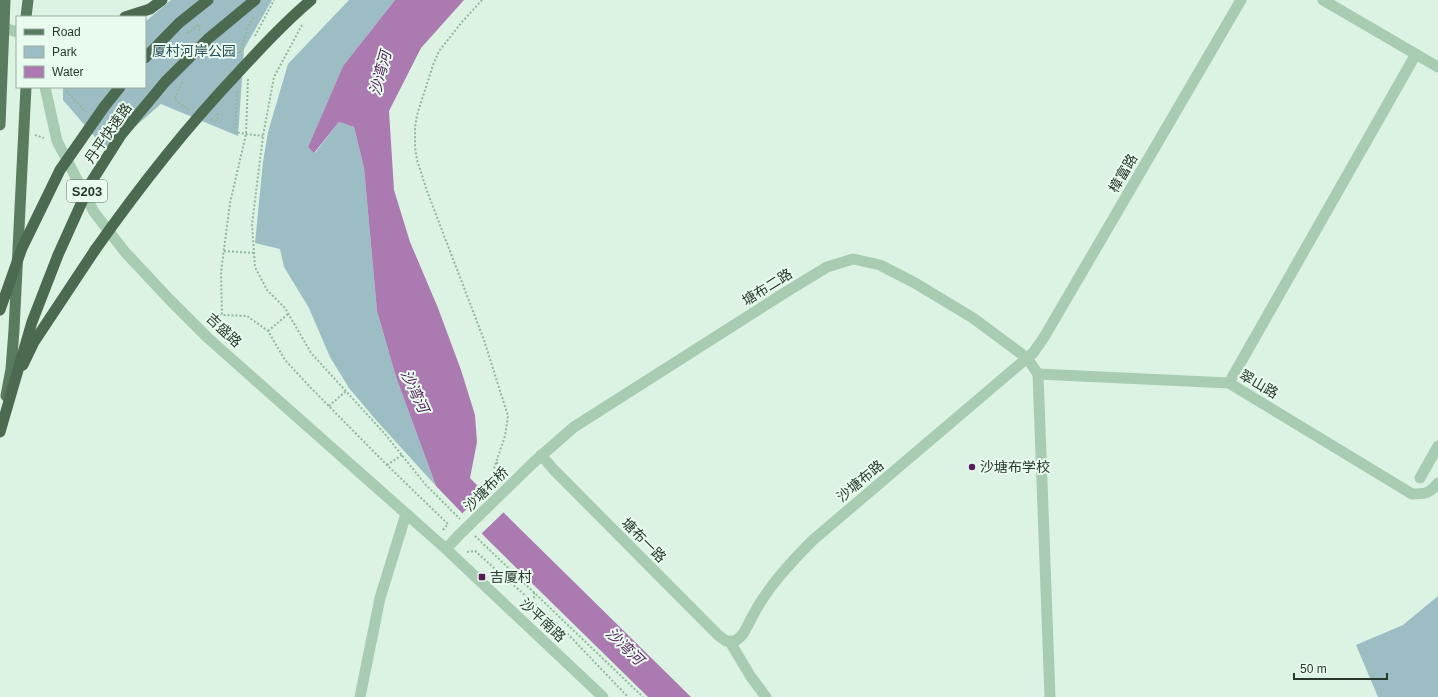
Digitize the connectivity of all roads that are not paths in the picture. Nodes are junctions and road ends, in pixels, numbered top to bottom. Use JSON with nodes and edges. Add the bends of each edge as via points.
{"nodes":[{"id":1,"x":5,"y":0,"type":"edge"},
{"id":2,"x":28,"y":0,"type":"edge"},
{"id":3,"x":162,"y":0,"type":"edge"},
{"id":4,"x":208,"y":0,"type":"edge"},
{"id":5,"x":255,"y":0,"type":"edge"},
{"id":6,"x":311,"y":0,"type":"edge"},
{"id":7,"x":1241,"y":0,"type":"edge"},
{"id":8,"x":1324,"y":0,"type":"edge"},
{"id":9,"x":26,"y":16,"type":"edge"},
{"id":10,"x":128,"y":16,"type":"edge"},
{"id":11,"x":2,"y":28,"type":"edge"},
{"id":12,"x":16,"y":32,"type":"edge"},
{"id":13,"x":1416,"y":54,"type":"junction"},
{"id":14,"x":146,"y":57,"type":"edge"},
{"id":15,"x":1438,"y":67,"type":"edge"},
{"id":16,"x":26,"y":88,"type":"edge"},
{"id":17,"x":45,"y":88,"type":"edge"},
{"id":18,"x":119,"y":88,"type":"edge"},
{"id":19,"x":0,"y":125,"type":"edge"},
{"id":20,"x":0,"y":310,"type":"edge"},
{"id":21,"x":1027,"y":358,"type":"junction"},
{"id":22,"x":1038,"y":374,"type":"junction"},
{"id":23,"x":1229,"y":383,"type":"junction"},
{"id":24,"x":2,"y":417,"type":"edge"},
{"id":25,"x":0,"y":432,"type":"edge"},
{"id":26,"x":1438,"y":446,"type":"edge"},
{"id":27,"x":537,"y":458,"type":"junction"},
{"id":28,"x":1420,"y":478,"type":"dead end"},
{"id":29,"x":1438,"y":483,"type":"edge"},
{"id":30,"x":406,"y":514,"type":"junction"},
{"id":31,"x":452,"y":543,"type":"junction"},
{"id":32,"x":730,"y":642,"type":"junction"},
{"id":33,"x":360,"y":697,"type":"edge"},
{"id":34,"x":603,"y":697,"type":"edge"},
{"id":35,"x":766,"y":697,"type":"edge"},
{"id":36,"x":1050,"y":697,"type":"edge"}],
"edges":[{"from":1,"to":11,"type":"main road"},
{"from":2,"to":9,"type":"main road"},
{"from":3,"to":10,"type":"highway","via":[[150,9]]},
{"from":4,"to":14,"type":"highway","bridge":true,"via":[[179,23]]},
{"from":5,"to":25,"type":"highway","name":"丹平快速路","number":"S203","bridge":true,"via":[[209,38],[165,82],[121,135],[90,184],[32,322]]},
{"from":6,"to":24,"type":"highway","bridge":true,"via":[[268,40],[218,94],[132,198],[34,342],[19,372]]},
{"from":7,"to":21,"type":"street","name":"樟富路","via":[[1043,339],[1034,353]]},
{"from":8,"to":13,"type":"street"},
{"from":11,"to":12,"type":"street"},
{"from":11,"to":19,"type":"main road"},
{"from":13,"to":15,"type":"street"},
{"from":13,"to":23,"type":"street"},
{"from":16,"to":24,"type":"main road","via":[[14,330],[11,369]]},
{"from":17,"to":30,"type":"street","name":"吉盛路","via":[[57,141],[94,212],[125,252],[208,338]]},
{"from":18,"to":20,"type":"highway","name":"丹平快速路","number":"S203","bridge":true,"via":[[60,170],[22,248]]},
{"from":21,"to":22,"type":"street","name":"塘布二路"},
{"from":21,"to":27,"type":"street","name":"塘布二路","via":[[973,318],[915,283],[880,265],[853,259],[827,267],[786,292],[574,427]]},
{"from":21,"to":32,"type":"street","name":"沙塘布路","via":[[813,540],[787,567],[769,591],[743,634],[738,640]]},
{"from":22,"to":23,"type":"street","name":"翠山路"},
{"from":22,"to":36,"type":"street"},
{"from":23,"to":29,"type":"street","name":"翠山路","via":[[1412,494],[1425,494]]},
{"from":26,"to":28,"type":"street"},
{"from":27,"to":31,"type":"street","name":"沙塘布桥","bridge":true},
{"from":27,"to":32,"type":"street","name":"塘布一路","via":[[554,470],[718,635]]},
{"from":30,"to":31,"type":"street","name":"吉盛路"},
{"from":30,"to":33,"type":"street","via":[[380,598]]},
{"from":31,"to":34,"type":"street","name":"沙平南路"},
{"from":32,"to":35,"type":"street"}]}
